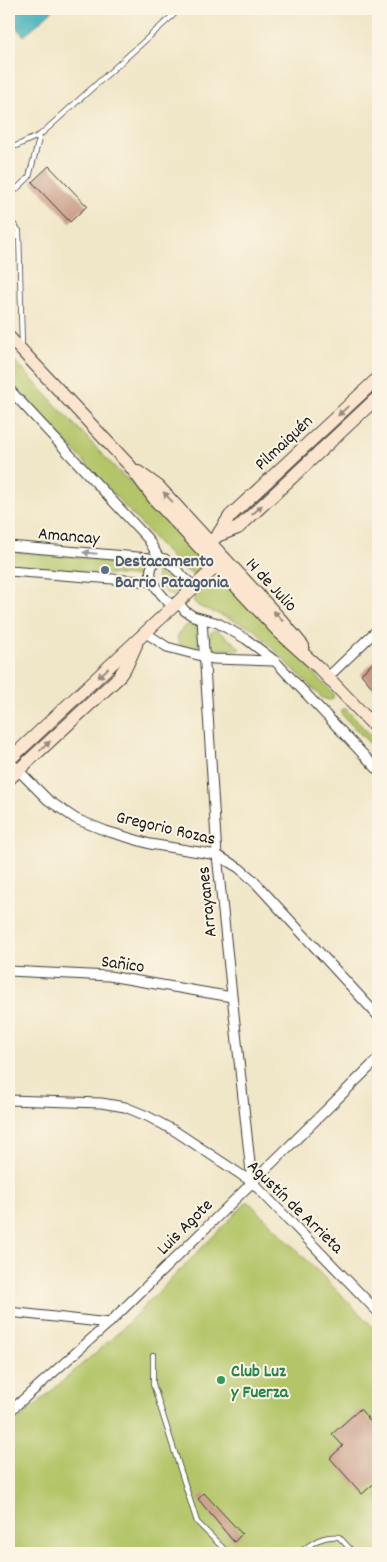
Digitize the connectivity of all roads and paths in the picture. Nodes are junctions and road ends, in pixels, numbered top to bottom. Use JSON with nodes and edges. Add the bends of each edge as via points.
{"nodes":[{"id":1,"x":180,"y":9,"type":"edge"},
{"id":2,"x":40,"y":135,"type":"junction"},
{"id":3,"x":9,"y":149,"type":"edge"},
{"id":4,"x":9,"y":196,"type":"edge"},
{"id":5,"x":9,"y":219,"type":"edge"},
{"id":6,"x":9,"y":337,"type":"edge"},
{"id":7,"x":22,"y":350,"type":"junction"},
{"id":8,"x":378,"y":378,"type":"edge"},
{"id":9,"x":9,"y":389,"type":"edge"},
{"id":10,"x":378,"y":397,"type":"edge"},
{"id":11,"x":210,"y":543,"type":"junction"},
{"id":12,"x":9,"y":546,"type":"edge"},
{"id":13,"x":157,"y":560,"type":"junction"},
{"id":14,"x":220,"y":562,"type":"junction"},
{"id":15,"x":9,"y":571,"type":"edge"},
{"id":16,"x":152,"y":582,"type":"junction"},
{"id":17,"x":194,"y":587,"type":"junction"},
{"id":18,"x":176,"y":605,"type":"junction"},
{"id":19,"x":202,"y":619,"type":"junction"},
{"id":20,"x":378,"y":629,"type":"edge"},
{"id":21,"x":142,"y":636,"type":"junction"},
{"id":22,"x":204,"y":656,"type":"junction"},
{"id":23,"x":275,"y":661,"type":"junction"},
{"id":24,"x":324,"y":673,"type":"junction"},
{"id":25,"x":378,"y":730,"type":"edge"},
{"id":26,"x":9,"y":760,"type":"edge"},
{"id":27,"x":378,"y":770,"type":"edge"},
{"id":28,"x":13,"y":775,"type":"edge"},
{"id":29,"x":217,"y":854,"type":"junction"},
{"id":30,"x":9,"y":971,"type":"edge"},
{"id":31,"x":232,"y":997,"type":"junction"},
{"id":32,"x":378,"y":1016,"type":"edge"},
{"id":33,"x":378,"y":1059,"type":"edge"},
{"id":34,"x":9,"y":1100,"type":"edge"},
{"id":35,"x":252,"y":1182,"type":"junction"},
{"id":36,"x":9,"y":1312,"type":"edge"},
{"id":37,"x":378,"y":1312,"type":"edge"},
{"id":38,"x":109,"y":1323,"type":"junction"},
{"id":39,"x":153,"y":1355,"type":"dead end"},
{"id":40,"x":9,"y":1412,"type":"edge"},
{"id":41,"x":228,"y":1553,"type":"edge"},
{"id":42,"x":299,"y":1553,"type":"edge"},
{"id":43,"x":354,"y":1553,"type":"edge"}],
"edges":[{"from":1,"to":2,"type":"lane"},
{"from":2,"to":3,"type":"lane"},
{"from":2,"to":4,"type":"lane","via":[[29,177]]},
{"from":5,"to":7,"type":"lane","via":[[19,231]]},
{"from":6,"to":7,"type":"main road","name":"14 de Julio"},
{"from":7,"to":11,"type":"main road","name":"14 de Julio","via":[[130,466],[158,488]]},
{"from":8,"to":11,"type":"main road","name":"Pilmaiquén","one_way":true,"via":[[230,516]]},
{"from":9,"to":13,"type":"street","via":[[148,539]]},
{"from":11,"to":10,"type":"main road","name":"Pilmaiquén","one_way":true,"via":[[238,528]]},
{"from":11,"to":14,"type":"main road","name":"14 de Julio"},
{"from":13,"to":12,"type":"street","name":"Amancay","one_way":true},
{"from":13,"to":16,"type":"street"},
{"from":13,"to":17,"type":"street","via":[[165,559],[171,563]]},
{"from":14,"to":17,"type":"main road"},
{"from":14,"to":24,"type":"main road","name":"14 de Julio","via":[[290,629]]},
{"from":15,"to":16,"type":"street"},
{"from":16,"to":18,"type":"street"},
{"from":17,"to":18,"type":"main road"},
{"from":18,"to":19,"type":"street"},
{"from":18,"to":21,"type":"main road"},
{"from":19,"to":22,"type":"street","name":"Arrayanes"},
{"from":19,"to":23,"type":"street","via":[[218,623],[246,639]]},
{"from":20,"to":24,"type":"street"},
{"from":21,"to":22,"type":"street","via":[[167,647]]},
{"from":21,"to":26,"type":"main road","one_way":true},
{"from":28,"to":21,"type":"main road","one_way":true,"via":[[118,678]]},
{"from":22,"to":23,"type":"street"},
{"from":22,"to":29,"type":"street","name":"Arrayanes"},
{"from":23,"to":27,"type":"street"},
{"from":24,"to":25,"type":"main road","name":"14 de Julio"},
{"from":26,"to":28,"type":"street","name":"Gregorio Rozas"},
{"from":28,"to":29,"type":"street","name":"Gregorio Rozas","via":[[83,822],[106,831],[150,844]]},
{"from":29,"to":31,"type":"street","name":"Arrayanes"},
{"from":29,"to":32,"type":"street","name":"Gregorio Rozas","via":[[254,880]]},
{"from":30,"to":31,"type":"street","name":"Sañico","via":[[109,976]]},
{"from":31,"to":35,"type":"street","name":"Arrayanes"},
{"from":33,"to":35,"type":"street","name":"Luis Agote"},
{"from":34,"to":35,"type":"street","name":"Agustín de Arrieta","via":[[101,1103],[125,1107],[175,1131]]},
{"from":35,"to":37,"type":"street","name":"Agustín de Arrieta"},
{"from":35,"to":38,"type":"street","name":"Luis Agote"},
{"from":36,"to":38,"type":"street"},
{"from":38,"to":40,"type":"street","name":"Luis Agote"},
{"from":39,"to":41,"type":"lane","via":[[153,1384],[197,1522]]},
{"from":42,"to":43,"type":"lane","via":[[327,1536],[339,1537]]}]}
